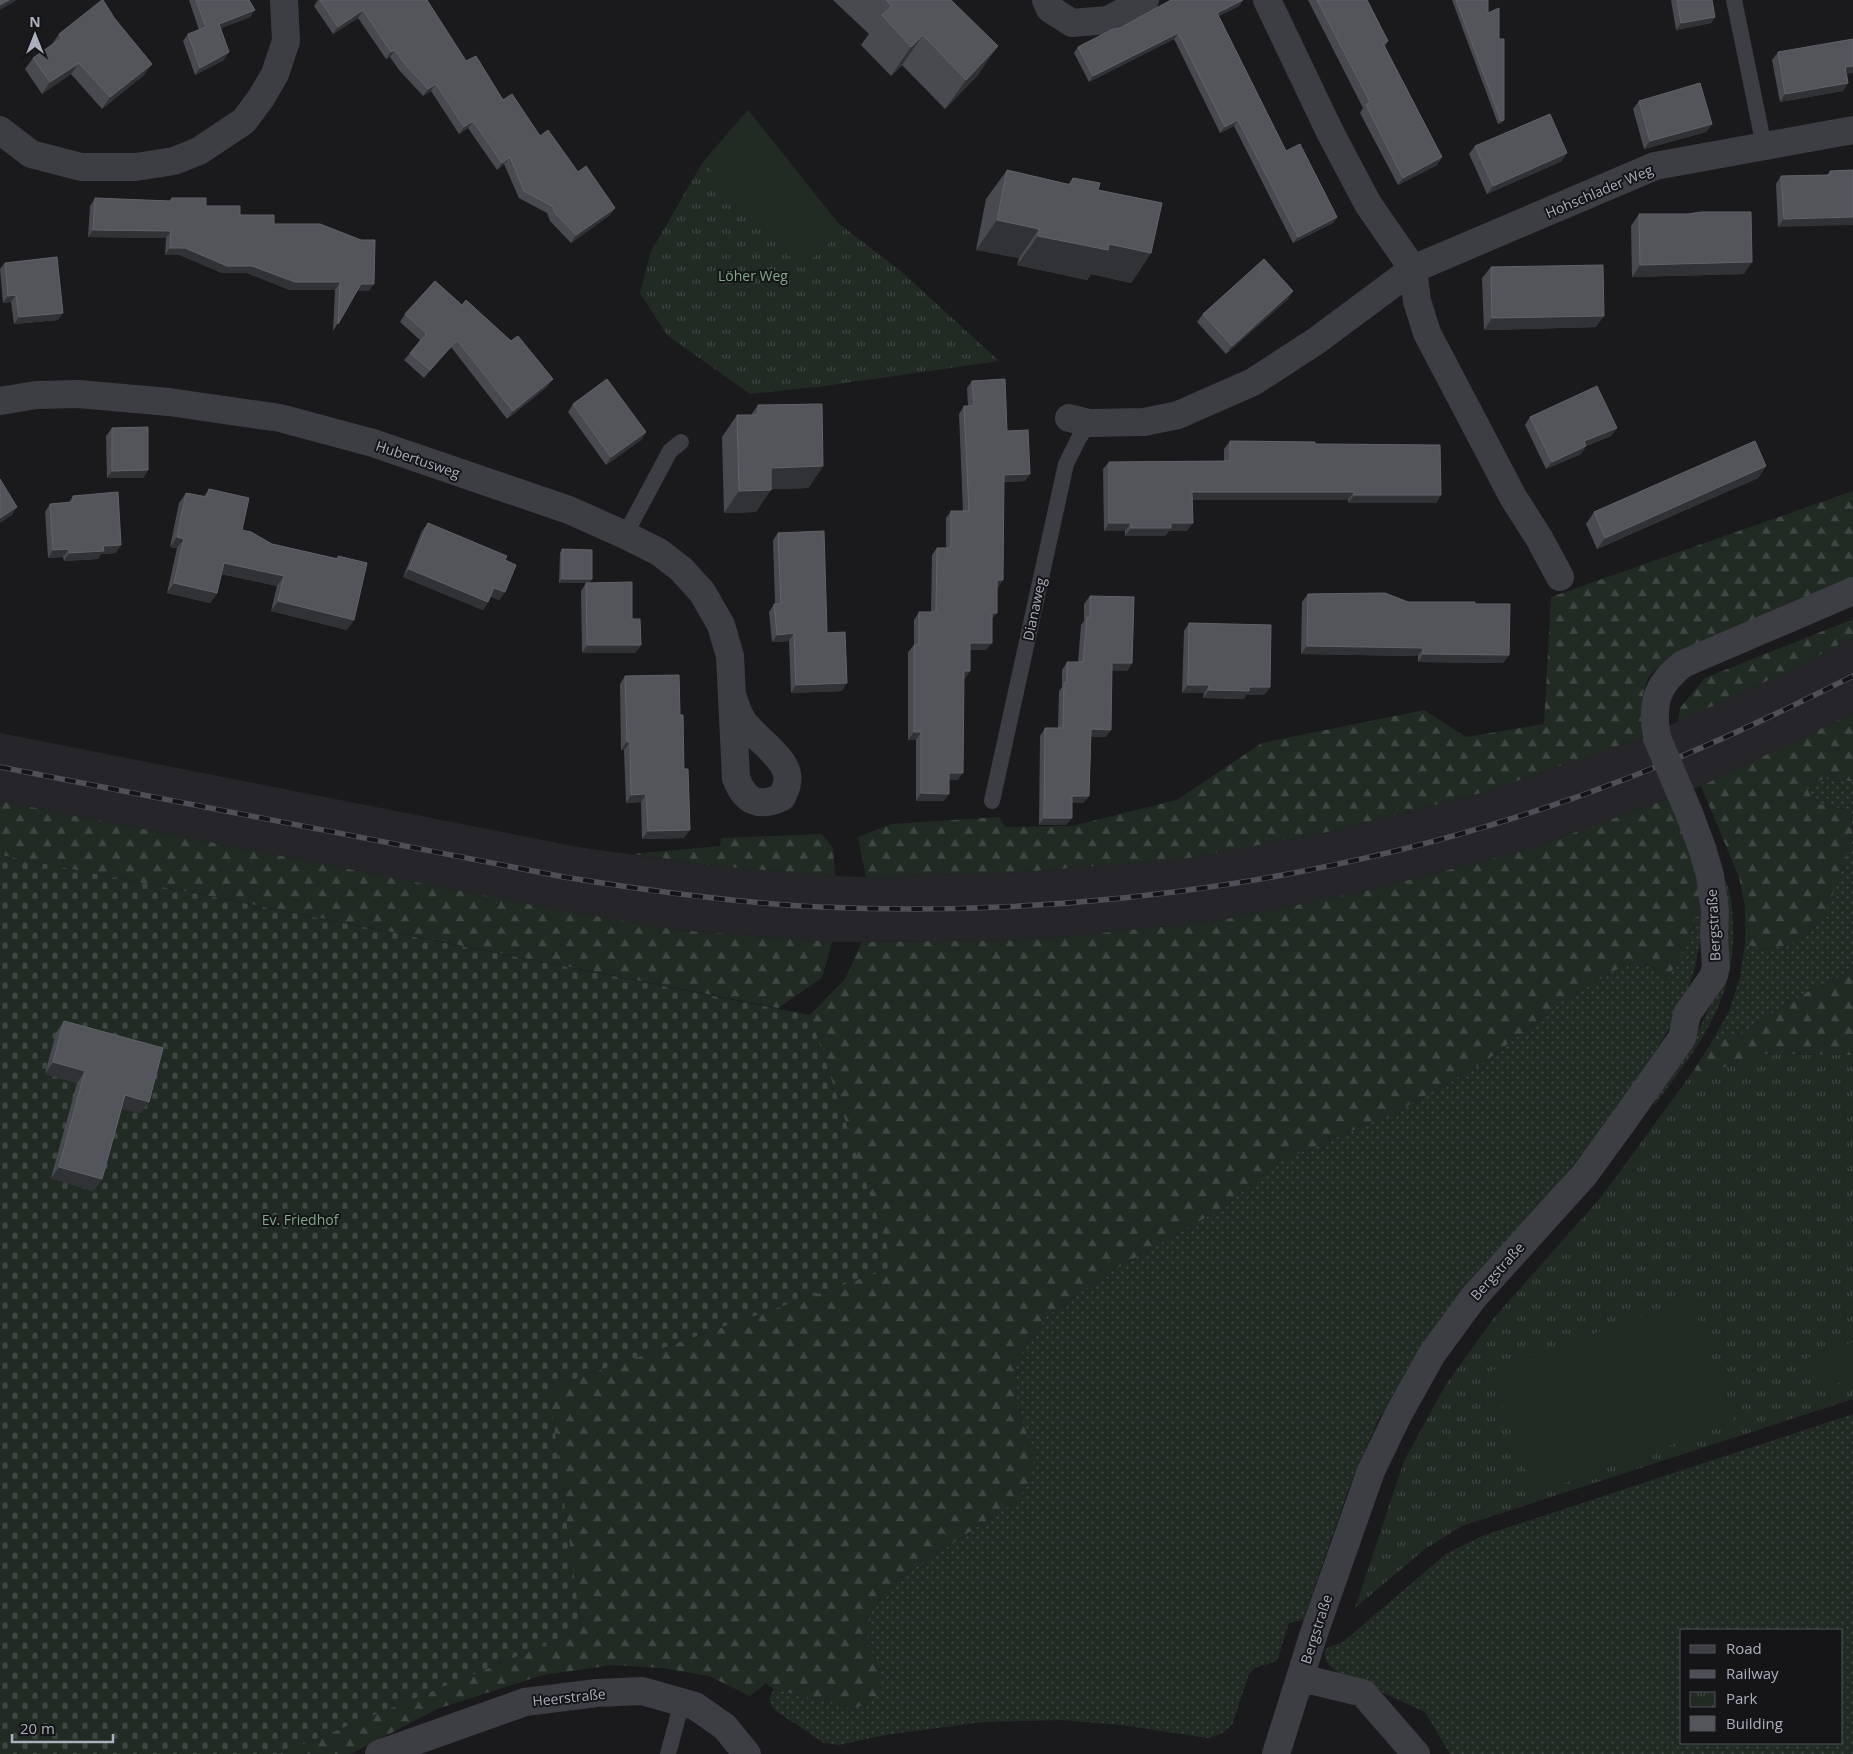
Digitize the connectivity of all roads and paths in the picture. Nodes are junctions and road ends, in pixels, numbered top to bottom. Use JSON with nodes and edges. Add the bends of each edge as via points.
{"nodes":[{"id":1,"x":284,"y":0,"type":"edge"},
{"id":2,"x":1046,"y":0,"type":"edge"},
{"id":3,"x":1144,"y":0,"type":"edge"},
{"id":4,"x":1267,"y":0,"type":"edge"},
{"id":5,"x":1734,"y":0,"type":"edge"},
{"id":6,"x":0,"y":130,"type":"edge"},
{"id":7,"x":1853,"y":130,"type":"edge"},
{"id":8,"x":1764,"y":146,"type":"junction"},
{"id":9,"x":1413,"y":270,"type":"junction"},
{"id":10,"x":0,"y":401,"type":"edge"},
{"id":11,"x":1079,"y":421,"type":"joint"},
{"id":12,"x":680,"y":442,"type":"dead end"},
{"id":13,"x":626,"y":535,"type":"junction"},
{"id":14,"x":1560,"y":576,"type":"dead end"},
{"id":15,"x":1853,"y":591,"type":"edge"},
{"id":16,"x":732,"y":694,"type":"dead end"},
{"id":17,"x":992,"y":801,"type":"dead end"},
{"id":18,"x":1301,"y":1678,"type":"junction"},
{"id":19,"x":682,"y":1702,"type":"junction"},
{"id":20,"x":379,"y":1754,"type":"edge"},
{"id":21,"x":668,"y":1754,"type":"edge"},
{"id":22,"x":747,"y":1754,"type":"edge"},
{"id":23,"x":1276,"y":1754,"type":"edge"},
{"id":24,"x":1416,"y":1754,"type":"edge"}],
"edges":[{"from":1,"to":6,"type":"street","via":[[286,41],[275,74],[244,122],[199,151],[174,161],[136,167],[81,168],[31,154]]},
{"from":2,"to":3,"type":"street","via":[[1050,9],[1072,23],[1108,20]]},
{"from":4,"to":9,"type":"street","via":[[1368,204]]},
{"from":5,"to":8,"type":"lane"},
{"from":7,"to":8,"type":"street","name":"Hohschlader Weg"},
{"from":8,"to":9,"type":"street","name":"Hohschlader Weg","via":[[1655,166]]},
{"from":9,"to":11,"type":"street","name":"Hohschlader Weg","via":[[1316,341],[1253,382],[1178,415],[1144,422]]},
{"from":9,"to":14,"type":"street","via":[[1417,301],[1427,333],[1513,497]]},
{"from":10,"to":13,"type":"street","name":"Hubertusweg","via":[[36,395],[78,394],[169,402],[280,418],[373,443],[569,510]]},
{"from":11,"to":17,"type":"lane","name":"Dianaweg","via":[[1078,438],[1066,464]]},
{"from":12,"to":13,"type":"lane","via":[[670,451]]},
{"from":13,"to":16,"type":"street","name":"Hubertusweg","via":[[659,552],[681,569],[702,592],[722,625],[730,656]]},
{"from":15,"to":18,"type":"street","name":"Bergstraße","bridge":true,"via":[[1683,664],[1661,688],[1654,712],[1658,738],[1710,875],[1715,911],[1716,961],[1713,977],[1687,1014],[1678,1043],[1584,1175],[1473,1298],[1432,1354],[1371,1472]]},
{"from":18,"to":23,"type":"street","name":"Bergstraße"},
{"from":18,"to":24,"type":"street","via":[[1363,1693]]},
{"from":19,"to":20,"type":"street","name":"Heerstraße","via":[[642,1690],[525,1702]]},
{"from":19,"to":21,"type":"lane"},
{"from":19,"to":22,"type":"street","name":"Heerstraße","via":[[695,1706],[725,1727]]}]}
